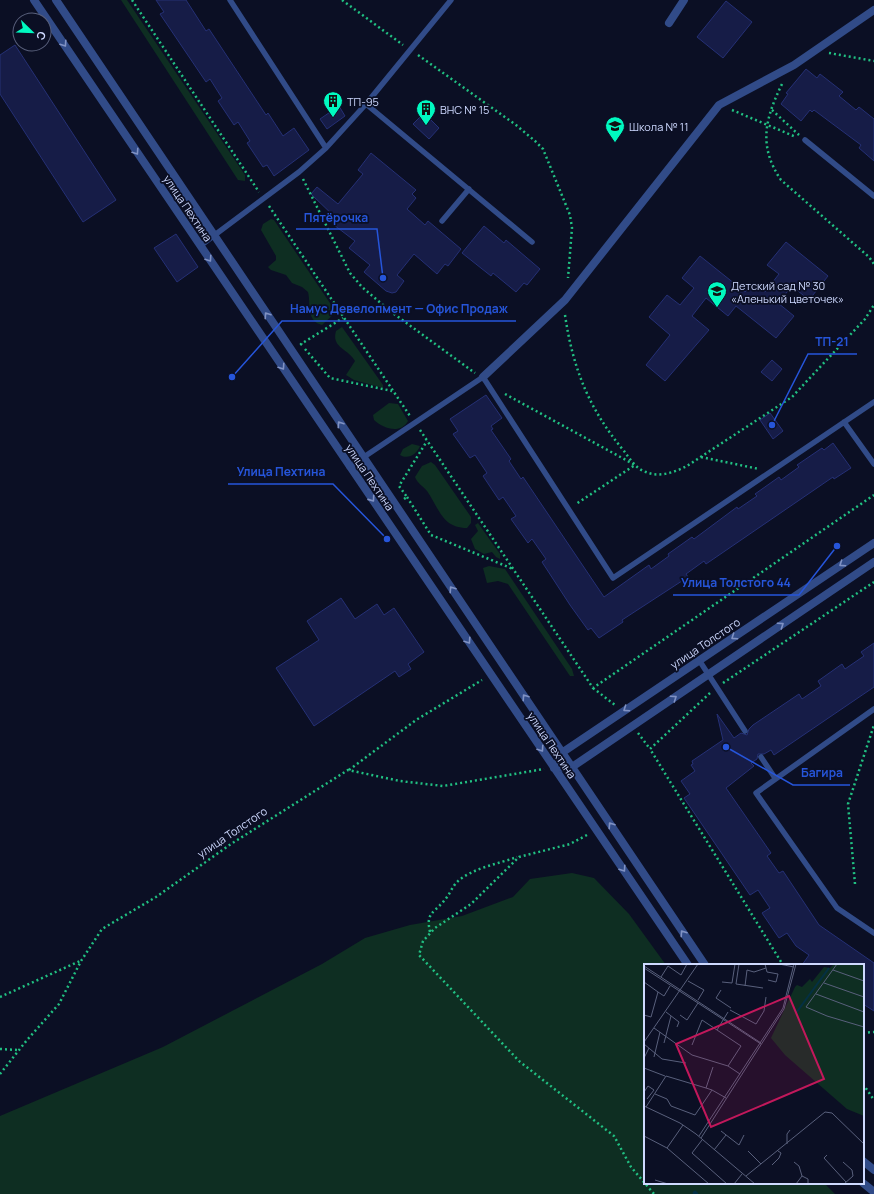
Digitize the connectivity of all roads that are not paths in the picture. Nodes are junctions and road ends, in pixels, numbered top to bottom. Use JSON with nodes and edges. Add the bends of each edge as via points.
{"nodes":[{"id":1,"x":34,"y":0,"type":"edge"},
{"id":2,"x":56,"y":0,"type":"edge"},
{"id":3,"x":230,"y":0,"type":"edge"},
{"id":4,"x":451,"y":0,"type":"edge"},
{"id":5,"x":684,"y":0,"type":"edge"},
{"id":6,"x":874,"y":10,"type":"edge"},
{"id":7,"x":669,"y":23,"type":"dead end"},
{"id":8,"x":366,"y":104,"type":"junction"},
{"id":9,"x":805,"y":140,"type":"road end"},
{"id":10,"x":326,"y":148,"type":"junction"},
{"id":11,"x":469,"y":189,"type":"junction"},
{"id":12,"x":874,"y":196,"type":"edge"},
{"id":13,"x":442,"y":221,"type":"dead end"},
{"id":14,"x":215,"y":237,"type":"junction"},
{"id":15,"x":532,"y":242,"type":"dead end"},
{"id":16,"x":200,"y":246,"type":"junction"},
{"id":17,"x":481,"y":379,"type":"junction"},
{"id":18,"x":874,"y":402,"type":"edge"},
{"id":19,"x":844,"y":422,"type":"junction"},
{"id":20,"x":363,"y":458,"type":"junction"},
{"id":21,"x":874,"y":464,"type":"edge"},
{"id":22,"x":349,"y":467,"type":"junction"},
{"id":23,"x":874,"y":542,"type":"edge"},
{"id":24,"x":874,"y":562,"type":"edge"},
{"id":25,"x":699,"y":660,"type":"junction"},
{"id":26,"x":708,"y":674,"type":"junction"},
{"id":27,"x":873,"y":710,"type":"edge"},
{"id":28,"x":745,"y":731,"type":"dead end"},
{"id":29,"x":563,"y":752,"type":"junction"},
{"id":30,"x":761,"y":757,"type":"dead end"},
{"id":31,"x":572,"y":767,"type":"junction"},
{"id":32,"x":554,"y":768,"type":"junction"},
{"id":33,"x":775,"y":778,"type":"junction"},
{"id":34,"x":874,"y":933,"type":"edge"},
{"id":35,"x":687,"y":964,"type":"edge"},
{"id":36,"x":704,"y":964,"type":"edge"},
{"id":37,"x":864,"y":1162,"type":"edge"},
{"id":38,"x":874,"y":1170,"type":"edge"},
{"id":39,"x":864,"y":1184,"type":"edge"},
{"id":40,"x":874,"y":1192,"type":"edge"}],
"edges":[{"from":1,"to":16,"type":"street","name":"улица Пехтина","one_way":true},
{"from":2,"to":14,"type":"street","name":"улица Пехтина"},
{"from":3,"to":10,"type":"lane"},
{"from":4,"to":8,"type":"lane"},
{"from":5,"to":7,"type":"street"},
{"from":6,"to":17,"type":"street","via":[[794,65],[719,105],[565,300]]},
{"from":8,"to":10,"type":"lane"},
{"from":8,"to":11,"type":"lane"},
{"from":9,"to":12,"type":"lane"},
{"from":10,"to":14,"type":"lane"},
{"from":11,"to":13,"type":"lane"},
{"from":11,"to":15,"type":"lane"},
{"from":14,"to":16,"type":"lane"},
{"from":20,"to":14,"type":"street","name":"улица Пехтина","one_way":true},
{"from":16,"to":22,"type":"street","name":"улица Пехтина","one_way":true},
{"from":17,"to":19,"type":"lane","via":[[490,386],[613,578]]},
{"from":17,"to":20,"type":"lane"},
{"from":18,"to":19,"type":"lane"},
{"from":19,"to":21,"type":"lane"},
{"from":20,"to":22,"type":"lane"},
{"from":29,"to":20,"type":"street","name":"улица Пехтина","one_way":true},
{"from":22,"to":32,"type":"street","name":"улица Пехтина","one_way":true},
{"from":23,"to":25,"type":"street","name":"улица Толстого","one_way":true},
{"from":26,"to":24,"type":"street","one_way":true},
{"from":25,"to":26,"type":"lane"},
{"from":25,"to":29,"type":"street","name":"улица Толстого","one_way":true},
{"from":26,"to":28,"type":"lane"},
{"from":31,"to":26,"type":"street","one_way":true},
{"from":27,"to":33,"type":"lane"},
{"from":29,"to":31,"type":"street","name":"улица Пехтина"},
{"from":29,"to":32,"type":"street","name":"улица Толстого"},
{"from":30,"to":33,"type":"lane"},
{"from":31,"to":32,"type":"street"},
{"from":36,"to":31,"type":"street","name":"улица Пехтина","one_way":true},
{"from":32,"to":35,"type":"street","name":"улица Пехтина","one_way":true},
{"from":33,"to":34,"type":"lane","via":[[756,793],[837,908]]},
{"from":37,"to":38,"type":"street"},
{"from":39,"to":40,"type":"street"}]}
